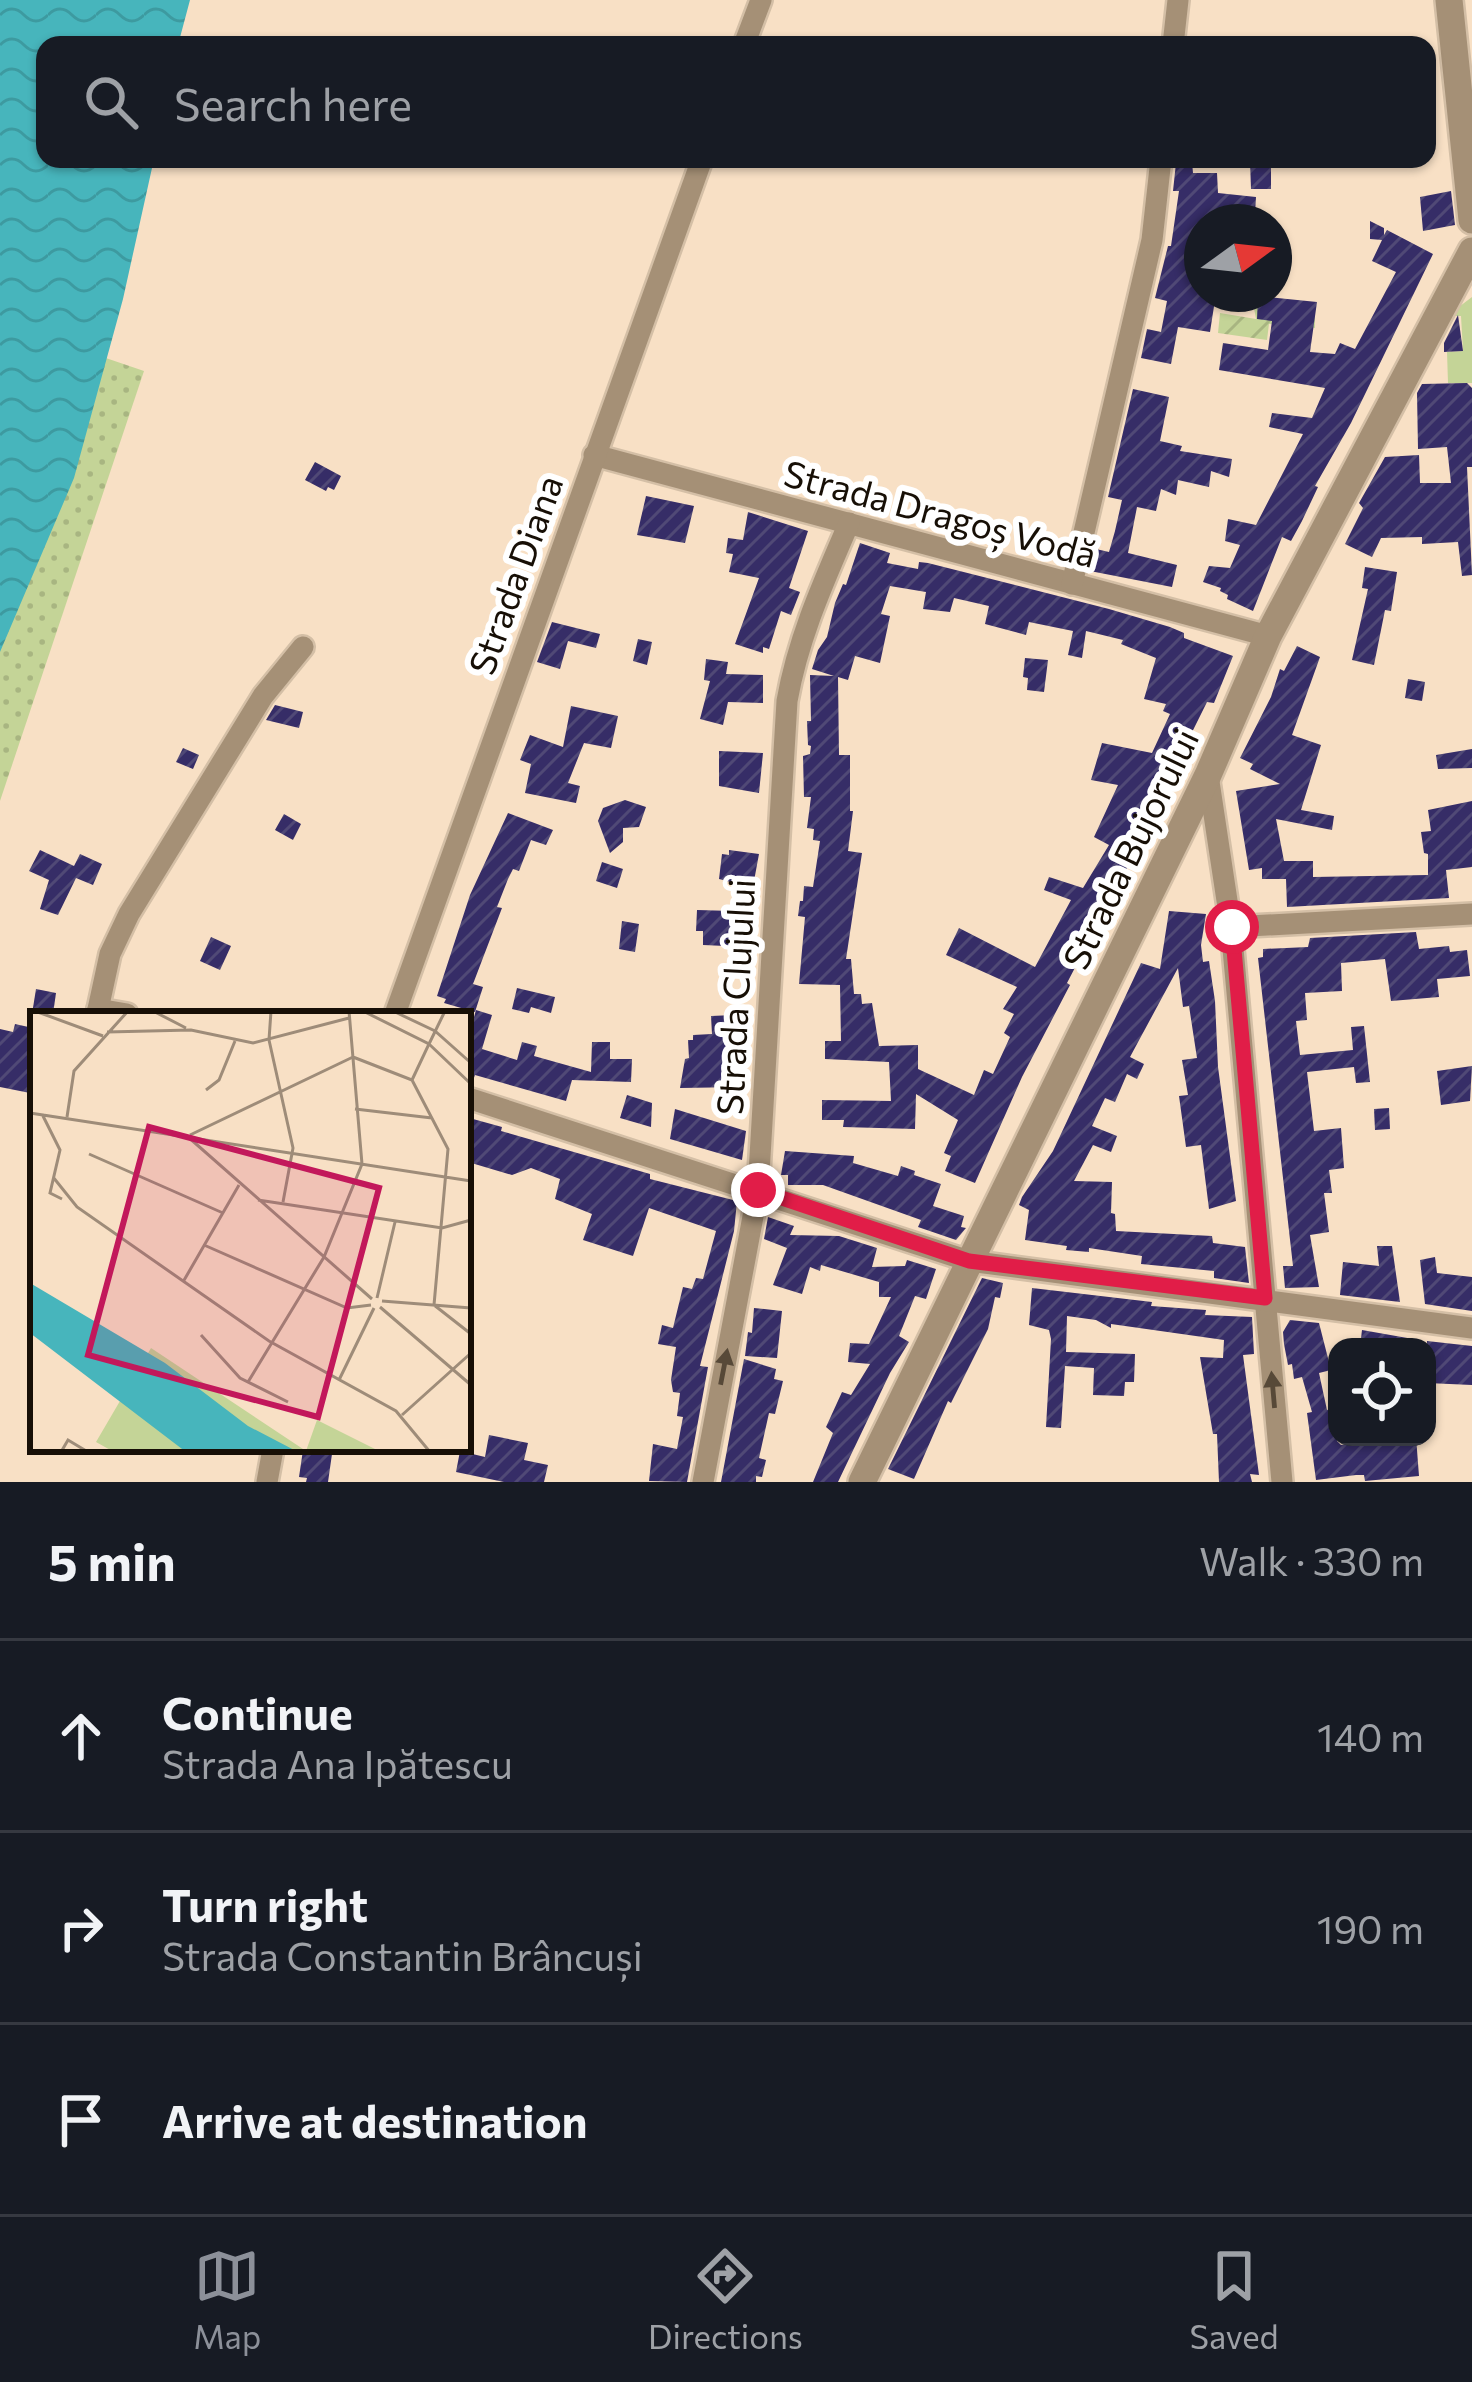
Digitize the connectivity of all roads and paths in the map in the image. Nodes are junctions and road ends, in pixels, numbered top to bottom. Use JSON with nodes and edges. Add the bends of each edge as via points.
{"nodes":[{"id":1,"x":761,"y":0,"type":"edge"},
{"id":2,"x":1178,"y":0,"type":"edge"},
{"id":3,"x":1449,"y":0,"type":"edge"},
{"id":4,"x":747,"y":36,"type":"edge"},
{"id":5,"x":1174,"y":36,"type":"edge"},
{"id":6,"x":700,"y":168,"type":"edge"},
{"id":7,"x":1159,"y":168,"type":"edge"},
{"id":8,"x":1472,"y":220,"type":"edge"},
{"id":9,"x":1472,"y":251,"type":"edge"},
{"id":10,"x":594,"y":455,"type":"junction"},
{"id":11,"x":849,"y":523,"type":"junction"},
{"id":12,"x":1072,"y":584,"type":"junction"},
{"id":13,"x":1268,"y":636,"type":"junction"},
{"id":14,"x":303,"y":647,"type":"dead end"},
{"id":15,"x":1208,"y":775,"type":"junction"},
{"id":16,"x":1472,"y":914,"type":"edge"},
{"id":17,"x":1232,"y":927,"type":"junction"},
{"id":18,"x":97,"y":1011,"type":"edge"},
{"id":19,"x":395,"y":1011,"type":"edge"},
{"id":20,"x":471,"y":1099,"type":"edge"},
{"id":21,"x":758,"y":1190,"type":"junction"},
{"id":22,"x":969,"y":1261,"type":"junction"},
{"id":23,"x":1265,"y":1298,"type":"junction"},
{"id":24,"x":1472,"y":1328,"type":"edge"},
{"id":25,"x":272,"y":1452,"type":"edge"},
{"id":26,"x":267,"y":1482,"type":"edge"},
{"id":27,"x":703,"y":1482,"type":"edge"},
{"id":28,"x":862,"y":1482,"type":"edge"},
{"id":29,"x":1282,"y":1482,"type":"edge"}],
"edges":[{"from":1,"to":4,"type":"street"},
{"from":2,"to":5,"type":"street"},
{"from":3,"to":8,"type":"street"},
{"from":6,"to":10,"type":"street","name":"Strada Diana"},
{"from":7,"to":12,"type":"street","via":[[1152,240]]},
{"from":9,"to":13,"type":"street","name":"Strada Bujorului"},
{"from":10,"to":11,"type":"street","name":"Strada Dragoș Vodă"},
{"from":10,"to":19,"type":"street","name":"Strada Diana"},
{"from":11,"to":12,"type":"street","name":"Strada Dragoș Vodă"},
{"from":11,"to":21,"type":"street","name":"Strada Clujului","via":[[787,701]]},
{"from":12,"to":13,"type":"street","name":"Strada Dragoș Vodă"},
{"from":13,"to":15,"type":"street","name":"Strada Bujorului"},
{"from":14,"to":18,"type":"street","via":[[262,696],[129,914]]},
{"from":15,"to":17,"type":"street"},
{"from":15,"to":22,"type":"street","name":"Strada Bujorului"},
{"from":16,"to":17,"type":"street"},
{"from":17,"to":23,"type":"street"},
{"from":20,"to":21,"type":"street"},
{"from":21,"to":22,"type":"street"},
{"from":27,"to":21,"type":"street","name":"Strada Clujului","one_way":true},
{"from":22,"to":23,"type":"street"},
{"from":22,"to":28,"type":"street","name":"Strada Bujorului"},
{"from":23,"to":24,"type":"street"},
{"from":29,"to":23,"type":"street","one_way":true},
{"from":25,"to":26,"type":"street"}]}
